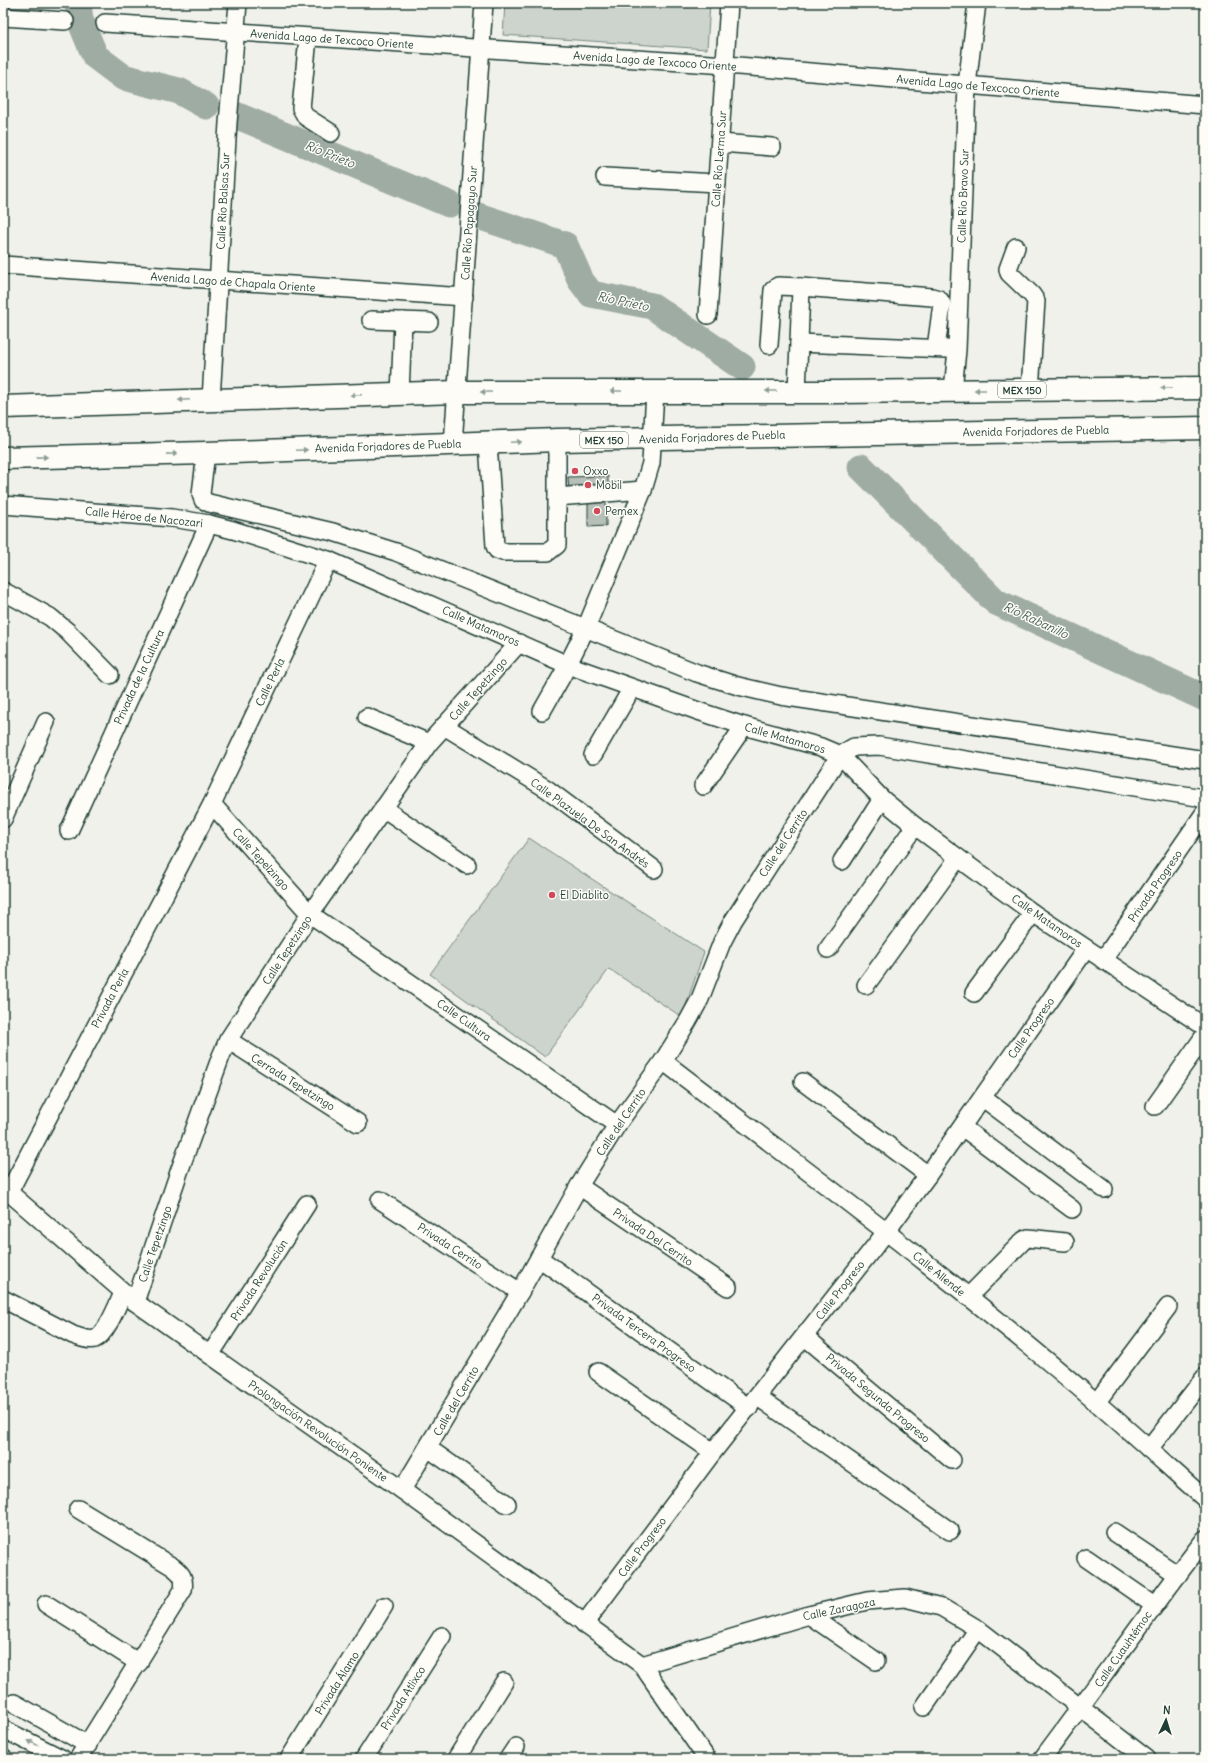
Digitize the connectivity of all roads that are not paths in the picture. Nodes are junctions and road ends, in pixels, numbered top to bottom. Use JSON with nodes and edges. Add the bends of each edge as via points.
{"nodes":[{"id":1,"x":238,"y":3,"type":"edge"},
{"id":2,"x":484,"y":3,"type":"edge"},
{"id":3,"x":729,"y":3,"type":"edge"},
{"id":4,"x":977,"y":3,"type":"edge"},
{"id":5,"x":3,"y":17,"type":"edge"},
{"id":6,"x":65,"y":21,"type":"dead end"},
{"id":7,"x":105,"y":24,"type":"dead end"},
{"id":8,"x":236,"y":33,"type":"junction"},
{"id":9,"x":308,"y":38,"type":"junction"},
{"id":10,"x":481,"y":50,"type":"junction"},
{"id":11,"x":726,"y":65,"type":"junction"},
{"id":12,"x":967,"y":85,"type":"junction"},
{"id":13,"x":1205,"y":105,"type":"edge"},
{"id":14,"x":332,"y":133,"type":"dead end"},
{"id":15,"x":720,"y":144,"type":"junction"},
{"id":16,"x":772,"y":147,"type":"dead end"},
{"id":17,"x":605,"y":177,"type":"dead end"},
{"id":18,"x":717,"y":183,"type":"junction"},
{"id":19,"x":1016,"y":247,"type":"dead end"},
{"id":20,"x":3,"y":265,"type":"edge"},
{"id":21,"x":219,"y":281,"type":"junction"},
{"id":22,"x":801,"y":287,"type":"junction"},
{"id":23,"x":464,"y":297,"type":"junction"},
{"id":24,"x":708,"y":314,"type":"dead end"},
{"id":25,"x":371,"y":320,"type":"dead end"},
{"id":26,"x":403,"y":321,"type":"junction"},
{"id":27,"x":430,"y":322,"type":"dead end"},
{"id":28,"x":799,"y":343,"type":"junction"},
{"id":29,"x":769,"y":345,"type":"dead end"},
{"id":30,"x":936,"y":348,"type":"junction"},
{"id":31,"x":957,"y":350,"type":"junction"},
{"id":32,"x":1205,"y":388,"type":"edge"},
{"id":33,"x":953,"y":390,"type":"junction"},
{"id":34,"x":1030,"y":390,"type":"junction"},
{"id":35,"x":655,"y":391,"type":"junction"},
{"id":36,"x":797,"y":391,"type":"junction"},
{"id":37,"x":457,"y":392,"type":"junction"},
{"id":38,"x":400,"y":394,"type":"junction"},
{"id":39,"x":211,"y":399,"type":"junction"},
{"id":40,"x":3,"y":407,"type":"edge"},
{"id":41,"x":1202,"y":430,"type":"edge"},
{"id":42,"x":653,"y":439,"type":"junction"},
{"id":43,"x":557,"y":440,"type":"junction"},
{"id":44,"x":488,"y":443,"type":"junction"},
{"id":45,"x":453,"y":444,"type":"junction"},
{"id":46,"x":206,"y":453,"type":"junction"},
{"id":47,"x":3,"y":458,"type":"edge"},
{"id":48,"x":643,"y":490,"type":"junction"},
{"id":49,"x":557,"y":497,"type":"junction"},
{"id":50,"x":3,"y":505,"type":"edge"},
{"id":51,"x":209,"y":524,"type":"junction"},
{"id":52,"x":328,"y":560,"type":"junction"},
{"id":53,"x":3,"y":591,"type":"edge"},
{"id":54,"x":586,"y":628,"type":"junction"},
{"id":55,"x":519,"y":643,"type":"junction"},
{"id":56,"x":568,"y":665,"type":"junction"},
{"id":57,"x":110,"y":675,"type":"dead end"},
{"id":58,"x":632,"y":688,"type":"junction"},
{"id":59,"x":542,"y":711,"type":"dead end"},
{"id":60,"x":367,"y":716,"type":"dead end"},
{"id":61,"x":46,"y":722,"type":"dead end"},
{"id":62,"x":444,"y":726,"type":"junction"},
{"id":63,"x":744,"y":726,"type":"junction"},
{"id":64,"x":430,"y":743,"type":"junction"},
{"id":65,"x":593,"y":755,"type":"dead end"},
{"id":66,"x":840,"y":755,"type":"junction"},
{"id":67,"x":1205,"y":760,"type":"edge"},
{"id":68,"x":703,"y":786,"type":"dead end"},
{"id":69,"x":882,"y":799,"type":"junction"},
{"id":70,"x":1205,"y":800,"type":"edge"},
{"id":71,"x":212,"y":804,"type":"junction"},
{"id":72,"x":383,"y":808,"type":"junction"},
{"id":73,"x":1205,"y":812,"type":"edge"},
{"id":74,"x":3,"y":819,"type":"edge"},
{"id":75,"x":915,"y":826,"type":"junction"},
{"id":76,"x":69,"y":831,"type":"dead end"},
{"id":77,"x":958,"y":858,"type":"junction"},
{"id":78,"x":842,"y":861,"type":"dead end"},
{"id":79,"x":467,"y":865,"type":"dead end"},
{"id":80,"x":654,"y":869,"type":"dead end"},
{"id":81,"x":1034,"y":913,"type":"junction"},
{"id":82,"x":310,"y":914,"type":"junction"},
{"id":83,"x":1086,"y":949,"type":"junction"},
{"id":84,"x":828,"y":950,"type":"dead end"},
{"id":85,"x":1103,"y":960,"type":"junction"},
{"id":86,"x":866,"y":985,"type":"dead end"},
{"id":87,"x":974,"y":993,"type":"dead end"},
{"id":88,"x":1205,"y":1027,"type":"edge"},
{"id":89,"x":1205,"y":1035,"type":"edge"},
{"id":90,"x":228,"y":1040,"type":"junction"},
{"id":91,"x":663,"y":1061,"type":"junction"},
{"id":92,"x":803,"y":1082,"type":"dead end"},
{"id":93,"x":983,"y":1098,"type":"junction"},
{"id":94,"x":1155,"y":1106,"type":"dead end"},
{"id":95,"x":358,"y":1123,"type":"dead end"},
{"id":96,"x":617,"y":1125,"type":"junction"},
{"id":97,"x":962,"y":1127,"type":"junction"},
{"id":98,"x":928,"y":1175,"type":"junction"},
{"id":99,"x":579,"y":1186,"type":"junction"},
{"id":100,"x":1104,"y":1189,"type":"dead end"},
{"id":101,"x":6,"y":1190,"type":"edge"},
{"id":102,"x":380,"y":1200,"type":"dead end"},
{"id":103,"x":307,"y":1204,"type":"dead end"},
{"id":104,"x":1072,"y":1209,"type":"dead end"},
{"id":105,"x":886,"y":1232,"type":"junction"},
{"id":106,"x":1065,"y":1242,"type":"dead end"},
{"id":107,"x":539,"y":1258,"type":"junction"},
{"id":108,"x":728,"y":1287,"type":"dead end"},
{"id":109,"x":520,"y":1292,"type":"junction"},
{"id":110,"x":129,"y":1297,"type":"junction"},
{"id":111,"x":968,"y":1297,"type":"junction"},
{"id":112,"x":3,"y":1298,"type":"edge"},
{"id":113,"x":1168,"y":1307,"type":"dead end"},
{"id":114,"x":804,"y":1336,"type":"junction"},
{"id":115,"x":210,"y":1355,"type":"junction"},
{"id":116,"x":598,"y":1372,"type":"dead end"},
{"id":117,"x":1205,"y":1377,"type":"edge"},
{"id":118,"x":753,"y":1402,"type":"junction"},
{"id":119,"x":1096,"y":1403,"type":"junction"},
{"id":120,"x":428,"y":1448,"type":"junction"},
{"id":121,"x":1149,"y":1449,"type":"junction"},
{"id":122,"x":714,"y":1452,"type":"junction"},
{"id":123,"x":952,"y":1460,"type":"dead end"},
{"id":124,"x":402,"y":1490,"type":"junction"},
{"id":125,"x":1205,"y":1499,"type":"edge"},
{"id":126,"x":507,"y":1504,"type":"dead end"},
{"id":127,"x":78,"y":1509,"type":"dead end"},
{"id":128,"x":950,"y":1531,"type":"dead end"},
{"id":129,"x":1114,"y":1532,"type":"dead end"},
{"id":130,"x":1205,"y":1539,"type":"edge"},
{"id":131,"x":1086,"y":1558,"type":"dead end"},
{"id":132,"x":1178,"y":1575,"type":"junction"},
{"id":133,"x":46,"y":1604,"type":"dead end"},
{"id":134,"x":1154,"y":1605,"type":"junction"},
{"id":135,"x":384,"y":1606,"type":"dead end"},
{"id":136,"x":809,"y":1615,"type":"junction"},
{"id":137,"x":584,"y":1624,"type":"junction"},
{"id":138,"x":978,"y":1629,"type":"junction"},
{"id":139,"x":442,"y":1636,"type":"dead end"},
{"id":140,"x":876,"y":1661,"type":"dead end"},
{"id":141,"x":139,"y":1663,"type":"junction"},
{"id":142,"x":642,"y":1665,"type":"junction"},
{"id":143,"x":504,"y":1682,"type":"dead end"},
{"id":144,"x":14,"y":1703,"type":"dead end"},
{"id":145,"x":924,"y":1707,"type":"dead end"},
{"id":146,"x":1081,"y":1708,"type":"junction"},
{"id":147,"x":5,"y":1734,"type":"edge"},
{"id":148,"x":83,"y":1752,"type":"edge"},
{"id":149,"x":63,"y":1759,"type":"edge"},
{"id":150,"x":289,"y":1759,"type":"edge"},
{"id":151,"x":364,"y":1759,"type":"edge"},
{"id":152,"x":456,"y":1759,"type":"edge"},
{"id":153,"x":708,"y":1759,"type":"edge"},
{"id":154,"x":1042,"y":1759,"type":"edge"},
{"id":155,"x":1147,"y":1759,"type":"edge"}],
"edges":[{"from":1,"to":8,"type":"street","name":"Calle Río Balsas Sur"},
{"from":2,"to":10,"type":"street","name":"Calle Río Papagayo Sur"},
{"from":3,"to":11,"type":"street","name":"Calle Río Lerma Sur"},
{"from":4,"to":12,"type":"street","name":"Calle Río Bravo Sur"},
{"from":5,"to":6,"type":"street"},
{"from":7,"to":8,"type":"street","name":"Avenida Lago de Texcoco Oriente"},
{"from":8,"to":9,"type":"street","name":"Avenida Lago de Texcoco Oriente"},
{"from":8,"to":21,"type":"street","name":"Calle Río Balsas Sur"},
{"from":9,"to":10,"type":"street","name":"Avenida Lago de Texcoco Oriente"},
{"from":9,"to":14,"type":"street","via":[[301,108],[306,117]]},
{"from":10,"to":11,"type":"street","name":"Avenida Lago de Texcoco Oriente"},
{"from":10,"to":23,"type":"street","name":"Calle Río Papagayo Sur"},
{"from":11,"to":12,"type":"street","name":"Avenida Lago de Texcoco Oriente"},
{"from":11,"to":15,"type":"street","name":"Calle Río Lerma Sur"},
{"from":12,"to":13,"type":"street","name":"Avenida Lago de Texcoco Oriente"},
{"from":12,"to":31,"type":"street","name":"Calle Río Bravo Sur"},
{"from":15,"to":16,"type":"street"},
{"from":15,"to":18,"type":"street","name":"Calle Río Lerma Sur"},
{"from":17,"to":18,"type":"street"},
{"from":18,"to":24,"type":"street","name":"Calle Río Lerma Sur"},
{"from":19,"to":34,"type":"street","via":[[1008,269],[1009,273],[1036,302]]},
{"from":20,"to":21,"type":"street","name":"Avenida Lago de Chapala Oriente"},
{"from":21,"to":23,"type":"street","name":"Avenida Lago de Chapala Oriente"},
{"from":21,"to":39,"type":"street","name":"Calle Río Balsas Sur"},
{"from":22,"to":28,"type":"street"},
{"from":22,"to":29,"type":"street","via":[[778,286],[773,290]]},
{"from":22,"to":30,"type":"street","via":[[932,296],[939,299],[942,304]]},
{"from":23,"to":37,"type":"street","name":"Calle Río Papagayo Sur"},
{"from":25,"to":26,"type":"street"},
{"from":26,"to":27,"type":"street"},
{"from":26,"to":38,"type":"street"},
{"from":28,"to":30,"type":"street"},
{"from":28,"to":36,"type":"street"},
{"from":30,"to":31,"type":"street"},
{"from":31,"to":33,"type":"street","name":"Calle Río Bravo Sur"},
{"from":32,"to":34,"type":"main road","number":"MEX 150","one_way":true},
{"from":34,"to":33,"type":"main road","number":"MEX 150","one_way":true},
{"from":33,"to":36,"type":"main road","number":"MEX 150"},
{"from":36,"to":35,"type":"main road","number":"MEX 150","one_way":true},
{"from":35,"to":37,"type":"main road","number":"MEX 150","one_way":true},
{"from":35,"to":42,"type":"street"},
{"from":37,"to":38,"type":"main road","number":"MEX 150"},
{"from":37,"to":45,"type":"street","name":"Calle Río Papagayo Sur"},
{"from":38,"to":39,"type":"main road","number":"MEX 150","one_way":true},
{"from":39,"to":40,"type":"main road","number":"MEX 150","one_way":true},
{"from":41,"to":42,"type":"main road","name":"Avenida Forjadores de Puebla","number":"MEX 150"},
{"from":42,"to":43,"type":"main road","name":"Avenida Forjadores de Puebla","number":"MEX 150"},
{"from":42,"to":48,"type":"street","via":[[651,463]]},
{"from":44,"to":43,"type":"main road","name":"Avenida Forjadores de Puebla","number":"MEX 150","one_way":true},
{"from":43,"to":49,"type":"street"},
{"from":44,"to":45,"type":"main road","name":"Avenida Forjadores de Puebla","number":"MEX 150"},
{"from":44,"to":49,"type":"street","via":[[497,550],[553,550],[557,545]]},
{"from":46,"to":45,"type":"main road","name":"Avenida Forjadores de Puebla","number":"MEX 150","one_way":true},
{"from":47,"to":46,"type":"main road","name":"Avenida Forjadores de Puebla","number":"MEX 150","one_way":true},
{"from":46,"to":54,"type":"street","via":[[201,494],[203,500],[209,503],[333,532],[396,552]]},
{"from":48,"to":49,"type":"street"},
{"from":48,"to":54,"type":"street"},
{"from":50,"to":51,"type":"street","name":"Calle Héroe de Nacozari","via":[[172,518]]},
{"from":51,"to":52,"type":"street","name":"Calle Héroe de Nacozari"},
{"from":51,"to":76,"type":"street","name":"Privada de la Cultura"},
{"from":52,"to":55,"type":"street","name":"Calle Matamoros"},
{"from":52,"to":71,"type":"street","name":"Calle Perla"},
{"from":53,"to":57,"type":"street","via":[[50,617]]},
{"from":54,"to":56,"type":"street"},
{"from":54,"to":67,"type":"street","via":[[697,673],[781,696]]},
{"from":55,"to":56,"type":"street","name":"Calle Matamoros"},
{"from":55,"to":62,"type":"street","name":"Calle Tepetzingo"},
{"from":56,"to":58,"type":"street","name":"Calle Matamoros"},
{"from":56,"to":59,"type":"street"},
{"from":58,"to":63,"type":"street","name":"Calle Matamoros"},
{"from":58,"to":65,"type":"street"},
{"from":60,"to":64,"type":"street"},
{"from":61,"to":74,"type":"street"},
{"from":62,"to":64,"type":"street","name":"Calle Tepetzingo"},
{"from":62,"to":80,"type":"street","name":"Calle Plazuela De San Andrés","via":[[546,789]]},
{"from":63,"to":66,"type":"street","name":"Calle Matamoros","via":[[822,747]]},
{"from":63,"to":68,"type":"street"},
{"from":64,"to":72,"type":"street","name":"Calle Tepetzingo"},
{"from":66,"to":69,"type":"street","name":"Calle Matamoros"},
{"from":66,"to":70,"type":"street","via":[[854,747],[879,746]]},
{"from":66,"to":91,"type":"street","name":"Calle del Cerrito","via":[[733,921],[700,998]]},
{"from":69,"to":75,"type":"street","name":"Calle Matamoros"},
{"from":69,"to":78,"type":"street"},
{"from":71,"to":82,"type":"street","name":"Calle Tepelzingo"},
{"from":71,"to":101,"type":"street","name":"Privada Perla"},
{"from":72,"to":79,"type":"street"},
{"from":72,"to":82,"type":"street","name":"Calle Tepetzingo"},
{"from":73,"to":85,"type":"street","name":"Privada Progreso"},
{"from":75,"to":77,"type":"street","name":"Calle Matamoros"},
{"from":75,"to":84,"type":"street"},
{"from":77,"to":81,"type":"street","name":"Calle Matamoros"},
{"from":77,"to":86,"type":"street"},
{"from":81,"to":83,"type":"street","name":"Calle Matamoros"},
{"from":81,"to":87,"type":"street"},
{"from":82,"to":90,"type":"street","name":"Calle Tepetzingo"},
{"from":82,"to":96,"type":"street","name":"Calle Cultura"},
{"from":83,"to":85,"type":"street","name":"Calle Matamoros"},
{"from":83,"to":93,"type":"street","name":"Calle Progreso"},
{"from":85,"to":88,"type":"street","name":"Calle Matamoros"},
{"from":89,"to":94,"type":"street"},
{"from":90,"to":95,"type":"street","name":"Cerrada Tepetzingo"},
{"from":90,"to":110,"type":"street","name":"Calle Tepetzingo"},
{"from":91,"to":96,"type":"street","name":"Calle del Cerrito"},
{"from":91,"to":105,"type":"street","name":"Calle Allende"},
{"from":92,"to":98,"type":"street"},
{"from":93,"to":97,"type":"street","name":"Calle Progreso"},
{"from":93,"to":100,"type":"street"},
{"from":96,"to":99,"type":"street","name":"Calle del Cerrito"},
{"from":97,"to":98,"type":"street","name":"Calle Progreso"},
{"from":97,"to":104,"type":"street"},
{"from":98,"to":105,"type":"street","name":"Calle Progreso"},
{"from":99,"to":107,"type":"street","name":"Calle del Cerrito"},
{"from":99,"to":108,"type":"street","name":"Privada Del Cerrito"},
{"from":101,"to":110,"type":"street","name":"Prolongación Revolución Poniente"},
{"from":102,"to":109,"type":"street","name":"Privada Cerrito"},
{"from":103,"to":115,"type":"street","name":"Privada Revolución"},
{"from":105,"to":111,"type":"street","name":"Calle Allende"},
{"from":105,"to":114,"type":"street","name":"Calle Progreso"},
{"from":106,"to":111,"type":"street","via":[[1028,1238],[1024,1240]]},
{"from":107,"to":109,"type":"street","name":"Calle del Cerrito"},
{"from":107,"to":118,"type":"street","name":"Privada Tercera Progreso"},
{"from":109,"to":120,"type":"street","name":"Calle del Cerrito"},
{"from":110,"to":112,"type":"street","name":"Calle Tepetzingo","via":[[103,1333],[95,1339],[73,1335]]},
{"from":110,"to":115,"type":"street","name":"Prolongación Revolución Poniente"},
{"from":111,"to":119,"type":"street","name":"Calle Allende"},
{"from":113,"to":119,"type":"street"},
{"from":114,"to":118,"type":"street","name":"Calle Progreso"},
{"from":114,"to":123,"type":"street","name":"Privada Segunda Progreso"},
{"from":115,"to":124,"type":"street","name":"Prolongación Revolución Poniente"},
{"from":116,"to":122,"type":"street"},
{"from":117,"to":121,"type":"street"},
{"from":118,"to":122,"type":"street","name":"Calle Progreso"},
{"from":118,"to":128,"type":"street","name":"Privada Tercera Progreso"},
{"from":119,"to":121,"type":"street","name":"Calle Allende"},
{"from":120,"to":124,"type":"street","name":"Calle del Cerrito"},
{"from":120,"to":126,"type":"street"},
{"from":121,"to":125,"type":"street","name":"Calle Allende"},
{"from":122,"to":137,"type":"street","name":"Calle Progreso"},
{"from":124,"to":137,"type":"street","name":"Prolongación Revolución Poniente"},
{"from":127,"to":141,"type":"street","via":[[182,1575],[183,1590]]},
{"from":129,"to":132,"type":"street"},
{"from":130,"to":132,"type":"street","name":"Calle Cuauhtémoc"},
{"from":131,"to":134,"type":"street"},
{"from":132,"to":134,"type":"street","name":"Calle Cuauhtémoc"},
{"from":133,"to":141,"type":"street"},
{"from":134,"to":146,"type":"street","name":"Calle Cuauhtémoc"},
{"from":135,"to":150,"type":"street","name":"Privada Álamo"},
{"from":136,"to":138,"type":"street","name":"Calle Zaragoza","via":[[867,1601],[904,1598],[941,1607]]},
{"from":136,"to":140,"type":"street"},
{"from":136,"to":142,"type":"street","name":"Calle Zaragoza"},
{"from":137,"to":142,"type":"street","name":"Prolongación Revolución Poniente"},
{"from":138,"to":145,"type":"street"},
{"from":138,"to":146,"type":"street","name":"Calle Zaragoza"},
{"from":139,"to":151,"type":"street","name":"Privada Atlixco"},
{"from":141,"to":148,"type":"street"},
{"from":142,"to":153,"type":"street","name":"Prolongación Revolución Poniente"},
{"from":143,"to":152,"type":"street"},
{"from":144,"to":148,"type":"street"},
{"from":146,"to":154,"type":"street","name":"Calle Cuauhtémoc"},
{"from":146,"to":155,"type":"street","name":"Calle Zaragoza"},
{"from":149,"to":147,"type":"street","one_way":true}]}
